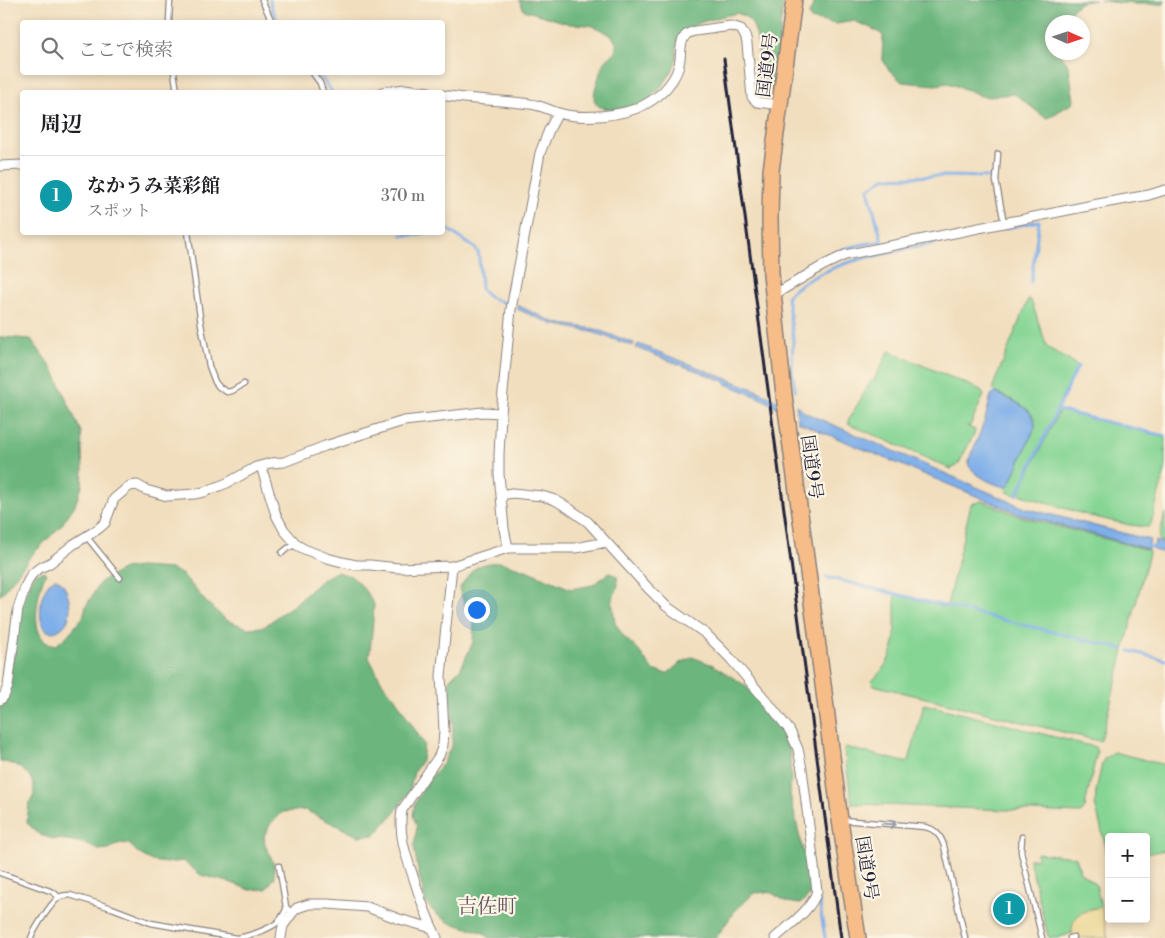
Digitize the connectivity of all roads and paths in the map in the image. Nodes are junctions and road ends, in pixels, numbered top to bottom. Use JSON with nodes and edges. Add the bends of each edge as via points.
{"nodes":[{"id":1,"x":170,"y":0,"type":"edge"},
{"id":2,"x":262,"y":0,"type":"edge"},
{"id":3,"x":794,"y":0,"type":"edge"},
{"id":4,"x":169,"y":20,"type":"edge"},
{"id":5,"x":271,"y":20,"type":"edge"},
{"id":6,"x":174,"y":75,"type":"edge"},
{"id":7,"x":314,"y":75,"type":"edge"},
{"id":8,"x":177,"y":90,"type":"edge"},
{"id":9,"x":322,"y":90,"type":"edge"},
{"id":10,"x":397,"y":90,"type":"edge"},
{"id":11,"x":413,"y":90,"type":"edge"},
{"id":12,"x":445,"y":95,"type":"edge"},
{"id":13,"x":780,"y":105,"type":"junction"},
{"id":14,"x":558,"y":113,"type":"junction"},
{"id":15,"x":998,"y":154,"type":"dead end"},
{"id":16,"x":20,"y":165,"type":"edge"},
{"id":17,"x":0,"y":166,"type":"edge"},
{"id":18,"x":1165,"y":190,"type":"edge"},
{"id":19,"x":1004,"y":223,"type":"junction"},
{"id":20,"x":188,"y":235,"type":"edge"},
{"id":21,"x":772,"y":296,"type":"junction"},
{"id":22,"x":244,"y":384,"type":"dead end"},
{"id":23,"x":501,"y":412,"type":"junction"},
{"id":24,"x":261,"y":466,"type":"junction"},
{"id":25,"x":501,"y":494,"type":"junction"},
{"id":26,"x":86,"y":536,"type":"junction"},
{"id":27,"x":606,"y":542,"type":"junction"},
{"id":28,"x":297,"y":545,"type":"junction"},
{"id":29,"x":508,"y":548,"type":"junction"},
{"id":30,"x":282,"y":553,"type":"dead end"},
{"id":31,"x":452,"y":566,"type":"junction"},
{"id":32,"x":120,"y":578,"type":"dead end"},
{"id":33,"x":0,"y":700,"type":"edge"},
{"id":34,"x":840,"y":820,"type":"junction"},
{"id":35,"x":1022,"y":837,"type":"dead end"},
{"id":36,"x":279,"y":866,"type":"dead end"},
{"id":37,"x":0,"y":873,"type":"edge"},
{"id":38,"x":59,"y":897,"type":"junction"},
{"id":39,"x":290,"y":910,"type":"junction"},
{"id":40,"x":432,"y":928,"type":"junction"},
{"id":41,"x":31,"y":938,"type":"edge"},
{"id":42,"x":281,"y":938,"type":"edge"},
{"id":43,"x":437,"y":938,"type":"edge"},
{"id":44,"x":774,"y":938,"type":"edge"},
{"id":45,"x":858,"y":938,"type":"edge"},
{"id":46,"x":965,"y":938,"type":"edge"},
{"id":47,"x":1042,"y":938,"type":"edge"}],
"edges":[{"from":1,"to":4,"type":"lane"},
{"from":2,"to":5,"type":"lane"},
{"from":3,"to":13,"type":"highway","name":"国道9号"},
{"from":6,"to":8,"type":"lane"},
{"from":7,"to":9,"type":"lane"},
{"from":10,"to":11,"type":"street"},
{"from":12,"to":14,"type":"street","via":[[532,104]]},
{"from":13,"to":14,"type":"street","via":[[757,102],[752,97],[746,38],[741,29],[731,26],[695,31],[685,36],[675,77],[644,105],[599,115]]},
{"from":13,"to":21,"type":"highway","name":"国道9号","via":[[771,171]]},
{"from":14,"to":23,"type":"street","via":[[540,153],[511,309]]},
{"from":15,"to":19,"type":"lane","via":[[996,181]]},
{"from":16,"to":17,"type":"street"},
{"from":18,"to":19,"type":"street"},
{"from":19,"to":21,"type":"street","via":[[845,255]]},
{"from":20,"to":22,"type":"lane","via":[[212,376],[227,392]]},
{"from":21,"to":34,"type":"highway","name":"国道9号"},
{"from":23,"to":24,"type":"street","via":[[404,421],[284,462]]},
{"from":23,"to":25,"type":"street"},
{"from":24,"to":26,"type":"street","via":[[217,488],[194,494],[167,496],[130,486],[114,500],[105,523]]},
{"from":24,"to":28,"type":"street","via":[[276,515]]},
{"from":25,"to":27,"type":"street","via":[[529,494],[555,500],[588,522]]},
{"from":25,"to":29,"type":"street"},
{"from":26,"to":32,"type":"lane"},
{"from":26,"to":33,"type":"street","via":[[38,569],[26,584],[18,609],[8,686]]},
{"from":27,"to":29,"type":"street","via":[[576,548]]},
{"from":27,"to":44,"type":"street","via":[[666,606],[706,634],[730,658],[784,722],[795,740],[802,769],[817,891],[800,915]]},
{"from":28,"to":30,"type":"lane"},
{"from":28,"to":31,"type":"street","via":[[327,558],[356,565],[398,568]]},
{"from":29,"to":31,"type":"street"},
{"from":31,"to":40,"type":"street","via":[[441,676],[443,745],[402,810],[400,820],[403,846]]},
{"from":34,"to":45,"type":"highway","name":"国道9号"},
{"from":34,"to":46,"type":"lane","one_way":true,"via":[[925,827],[935,831],[944,846]]},
{"from":35,"to":47,"type":"lane","via":[[1021,852]]},
{"from":36,"to":39,"type":"lane"},
{"from":37,"to":38,"type":"lane"},
{"from":38,"to":39,"type":"lane","via":[[70,895],[151,923],[236,938],[272,926]]},
{"from":38,"to":41,"type":"lane"},
{"from":39,"to":40,"type":"street","via":[[309,904],[361,906]]},
{"from":39,"to":42,"type":"street"},
{"from":40,"to":43,"type":"street"}]}
